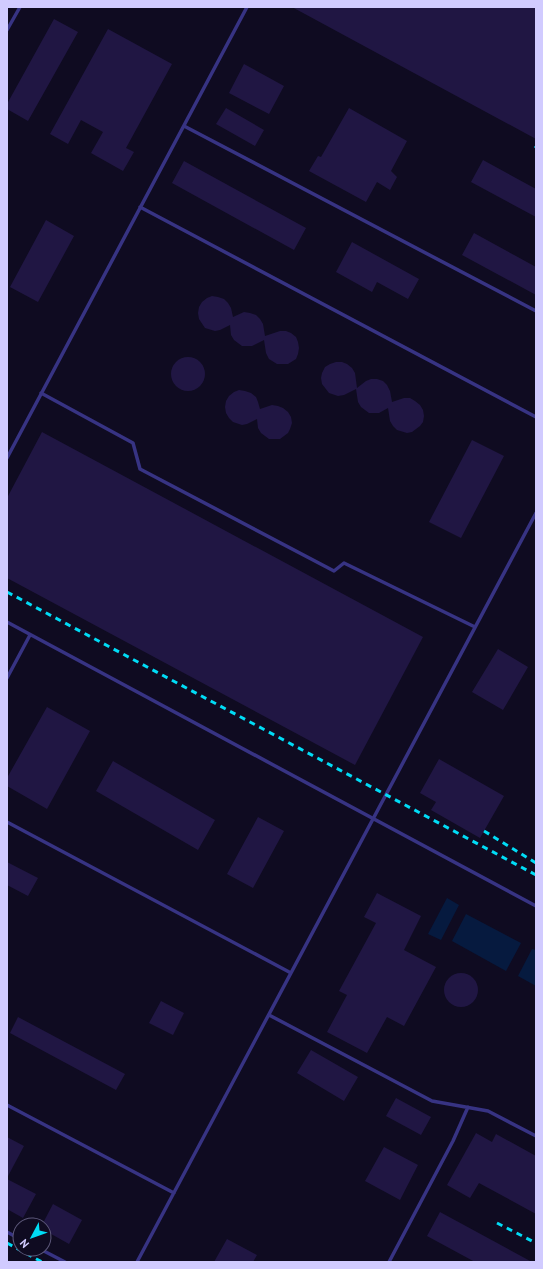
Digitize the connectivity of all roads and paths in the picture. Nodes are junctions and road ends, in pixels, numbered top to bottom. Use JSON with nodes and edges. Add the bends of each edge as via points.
{"nodes":[{"id":1,"x":20,"y":7,"type":"edge"},
{"id":2,"x":247,"y":7,"type":"edge"},
{"id":3,"x":7,"y":30,"type":"edge"},
{"id":4,"x":184,"y":126,"type":"junction"},
{"id":5,"x":140,"y":207,"type":"junction"},
{"id":6,"x":536,"y":311,"type":"edge"},
{"id":7,"x":41,"y":393,"type":"junction"},
{"id":8,"x":536,"y":417,"type":"edge"},
{"id":9,"x":7,"y":458,"type":"edge"},
{"id":10,"x":536,"y":513,"type":"edge"},
{"id":11,"x":7,"y":622,"type":"edge"},
{"id":12,"x":475,"y":627,"type":"junction"},
{"id":13,"x":30,"y":635,"type":"junction"},
{"id":14,"x":7,"y":678,"type":"edge"},
{"id":15,"x":373,"y":819,"type":"junction"},
{"id":16,"x":7,"y":822,"type":"edge"},
{"id":17,"x":536,"y":906,"type":"edge"},
{"id":18,"x":291,"y":973,"type":"junction"},
{"id":19,"x":269,"y":1015,"type":"junction"},
{"id":20,"x":7,"y":1105,"type":"edge"},
{"id":21,"x":468,"y":1107,"type":"junction"},
{"id":22,"x":536,"y":1136,"type":"edge"},
{"id":23,"x":174,"y":1193,"type":"junction"},
{"id":24,"x":52,"y":1255,"type":"edge"},
{"id":25,"x":65,"y":1262,"type":"edge"},
{"id":26,"x":137,"y":1262,"type":"edge"},
{"id":27,"x":389,"y":1262,"type":"edge"}],
"edges":[{"from":1,"to":3,"type":"lane"},
{"from":2,"to":4,"type":"lane"},
{"from":4,"to":5,"type":"lane"},
{"from":4,"to":6,"type":"lane"},
{"from":5,"to":7,"type":"lane"},
{"from":5,"to":8,"type":"lane"},
{"from":7,"to":9,"type":"lane"},
{"from":7,"to":12,"type":"lane","via":[[133,443],[140,469],[334,571],[344,563]]},
{"from":10,"to":12,"type":"lane"},
{"from":11,"to":13,"type":"lane"},
{"from":12,"to":15,"type":"lane"},
{"from":13,"to":14,"type":"lane"},
{"from":13,"to":15,"type":"lane"},
{"from":15,"to":17,"type":"lane"},
{"from":15,"to":18,"type":"lane"},
{"from":16,"to":18,"type":"lane"},
{"from":18,"to":19,"type":"lane"},
{"from":19,"to":21,"type":"lane","via":[[432,1101]]},
{"from":19,"to":23,"type":"lane"},
{"from":20,"to":23,"type":"lane"},
{"from":21,"to":22,"type":"lane","via":[[488,1110]]},
{"from":21,"to":27,"type":"lane","via":[[454,1141]]},
{"from":23,"to":26,"type":"lane"},
{"from":24,"to":25,"type":"lane"}]}
